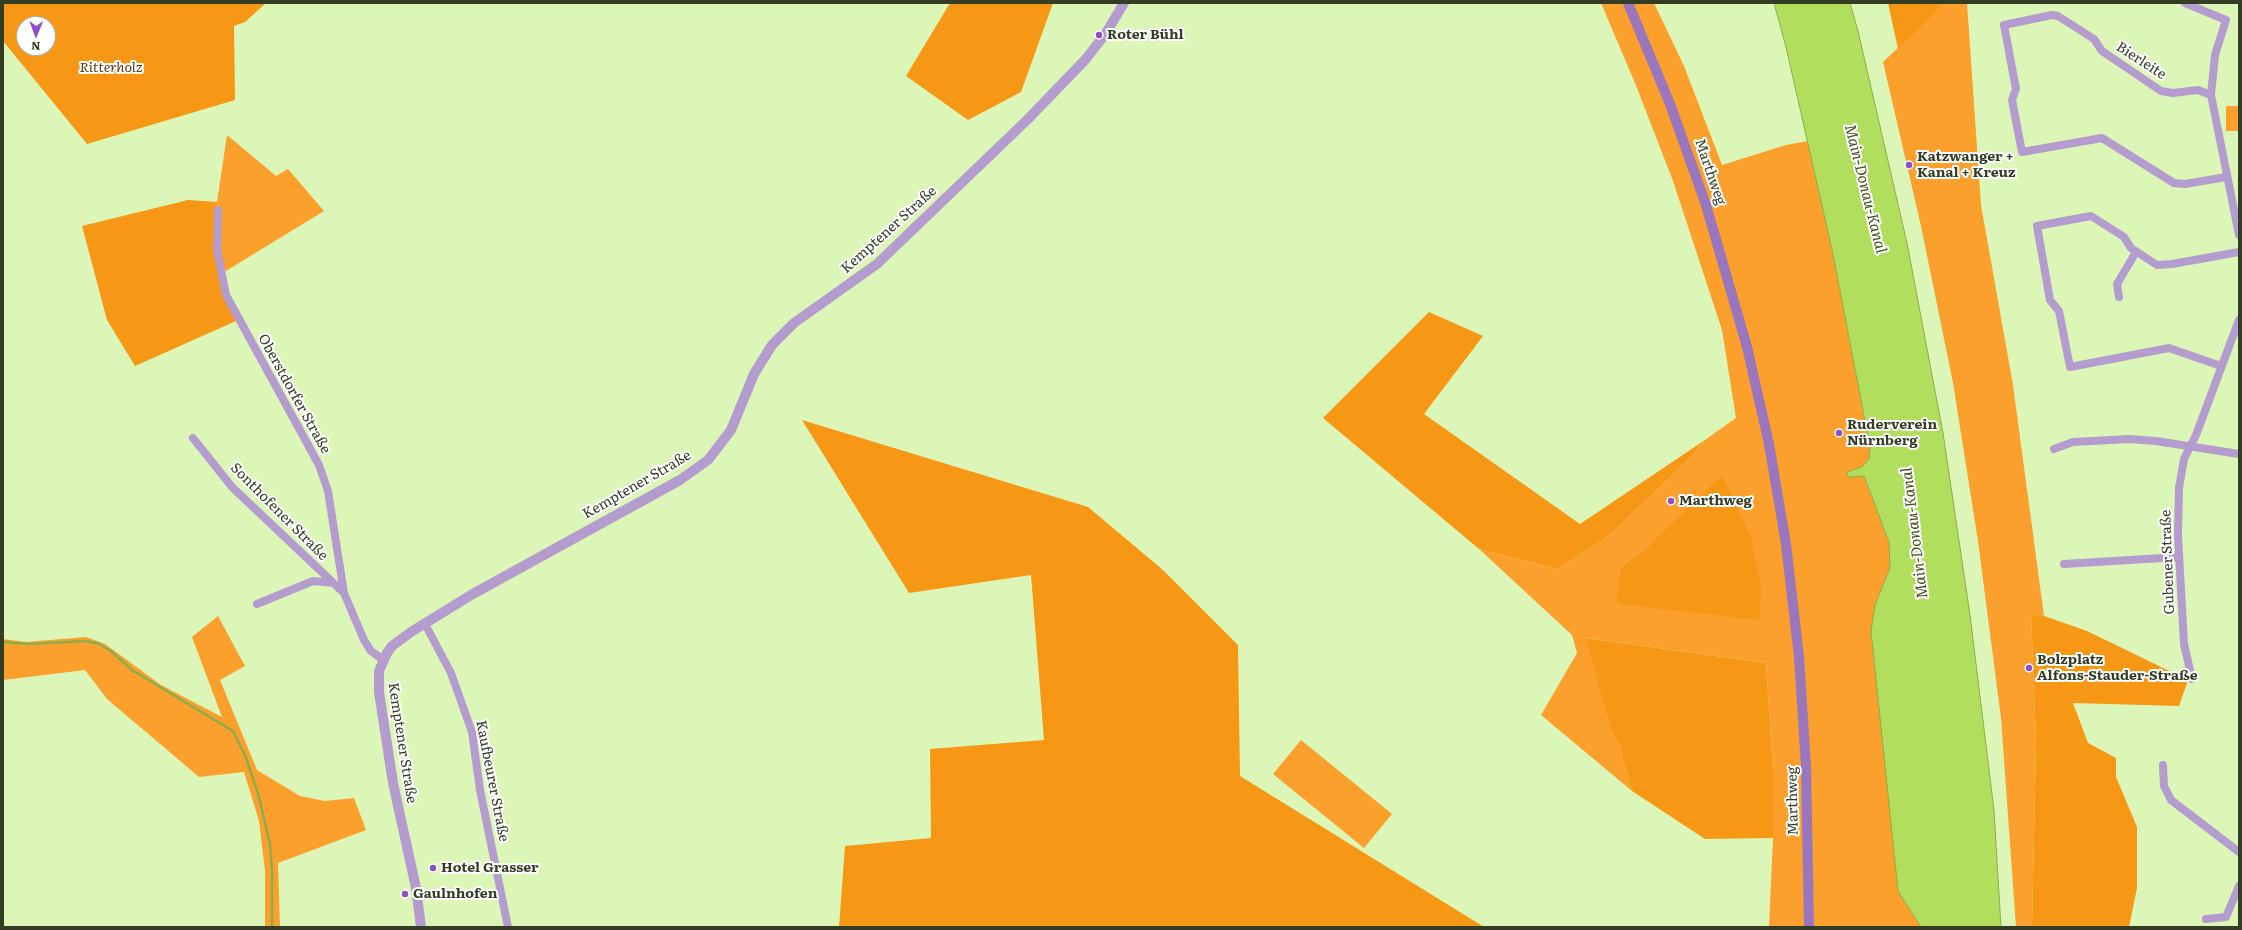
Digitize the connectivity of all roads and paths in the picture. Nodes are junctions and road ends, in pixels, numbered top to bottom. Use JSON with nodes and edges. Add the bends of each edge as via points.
{"nodes":[{"id":1,"x":1124,"y":3,"type":"edge"},
{"id":2,"x":1628,"y":3,"type":"edge"},
{"id":3,"x":2185,"y":3,"type":"edge"},
{"id":4,"x":2211,"y":95,"type":"junction"},
{"id":5,"x":2226,"y":177,"type":"junction"},
{"id":6,"x":218,"y":210,"type":"dead end"},
{"id":7,"x":2239,"y":235,"type":"edge"},
{"id":8,"x":2136,"y":252,"type":"junction"},
{"id":9,"x":2239,"y":252,"type":"edge"},
{"id":10,"x":2119,"y":297,"type":"dead end"},
{"id":11,"x":2239,"y":320,"type":"edge"},
{"id":12,"x":2221,"y":366,"type":"junction"},
{"id":13,"x":193,"y":438,"type":"dead end"},
{"id":14,"x":2191,"y":446,"type":"junction"},
{"id":15,"x":2054,"y":449,"type":"dead end"},
{"id":16,"x":2239,"y":454,"type":"edge"},
{"id":17,"x":2179,"y":557,"type":"junction"},
{"id":18,"x":2064,"y":564,"type":"dead end"},
{"id":19,"x":334,"y":584,"type":"junction"},
{"id":20,"x":344,"y":593,"type":"junction"},
{"id":21,"x":257,"y":604,"type":"dead end"},
{"id":22,"x":425,"y":624,"type":"junction"},
{"id":23,"x":382,"y":659,"type":"junction"},
{"id":24,"x":2192,"y":679,"type":"dead end"},
{"id":25,"x":2163,"y":765,"type":"dead end"},
{"id":26,"x":2239,"y":852,"type":"edge"},
{"id":27,"x":2239,"y":886,"type":"edge"},
{"id":28,"x":2206,"y":919,"type":"dead end"},
{"id":29,"x":421,"y":927,"type":"edge"},
{"id":30,"x":508,"y":927,"type":"edge"},
{"id":31,"x":1809,"y":927,"type":"edge"}],
"edges":[{"from":1,"to":22,"type":"street","name":"Kemptener Straße","via":[[1106,33],[1076,71],[1027,120],[877,264],[794,323],[772,345],[754,374],[730,430],[708,460],[680,480],[534,559]]},
{"from":2,"to":31,"type":"main road","name":"Marthweg","via":[[1668,98],[1706,205],[1748,347],[1769,444],[1786,544],[1799,657],[1806,766]]},
{"from":3,"to":4,"type":"street","via":[[2226,20],[2215,55]]},
{"from":4,"to":5,"type":"street"},
{"from":4,"to":5,"type":"street","name":"Bierleite","via":[[2198,90],[2173,93],[2162,91],[2102,52],[2094,39],[2064,18],[2052,15],[2004,25],[2016,89],[2012,100],[2022,152],[2102,138],[2174,183],[2185,184]]},
{"from":5,"to":7,"type":"street"},
{"from":6,"to":20,"type":"street","name":"Oberstdorfer Straße","via":[[217,250],[226,294],[319,466],[328,491]]},
{"from":8,"to":9,"type":"street","via":[[2157,265],[2164,266]]},
{"from":8,"to":10,"type":"street","via":[[2117,284]]},
{"from":8,"to":12,"type":"street","via":[[2124,237],[2092,216],[2037,226],[2050,300],[2059,311],[2070,367],[2169,348]]},
{"from":11,"to":12,"type":"street","name":"Gubener Straße"},
{"from":12,"to":14,"type":"street","name":"Gubener Straße"},
{"from":13,"to":19,"type":"street","name":"Sonthofener Straße","via":[[232,487]]},
{"from":14,"to":15,"type":"street","via":[[2129,439],[2073,442]]},
{"from":14,"to":16,"type":"street"},
{"from":14,"to":17,"type":"street","name":"Gubener Straße","via":[[2184,458],[2179,488]]},
{"from":17,"to":18,"type":"street"},
{"from":17,"to":24,"type":"street","name":"Gubener Straße","via":[[2184,644]]},
{"from":19,"to":20,"type":"street","name":"Sonthofener Straße"},
{"from":19,"to":21,"type":"street","name":"Sonthofener Straße","via":[[313,581]]},
{"from":20,"to":23,"type":"street","name":"Sonthofener Straße","via":[[364,640],[371,651]]},
{"from":22,"to":23,"type":"street","name":"Kemptener Straße","via":[[392,646]]},
{"from":22,"to":30,"type":"street","name":"Kaufbeurer Straße","via":[[451,673],[472,732],[480,790]]},
{"from":23,"to":29,"type":"street","name":"Kemptener Straße","via":[[378,682],[382,715]]},
{"from":25,"to":26,"type":"street","via":[[2164,786],[2171,800]]},
{"from":27,"to":28,"type":"street","via":[[2226,917]]}]}
